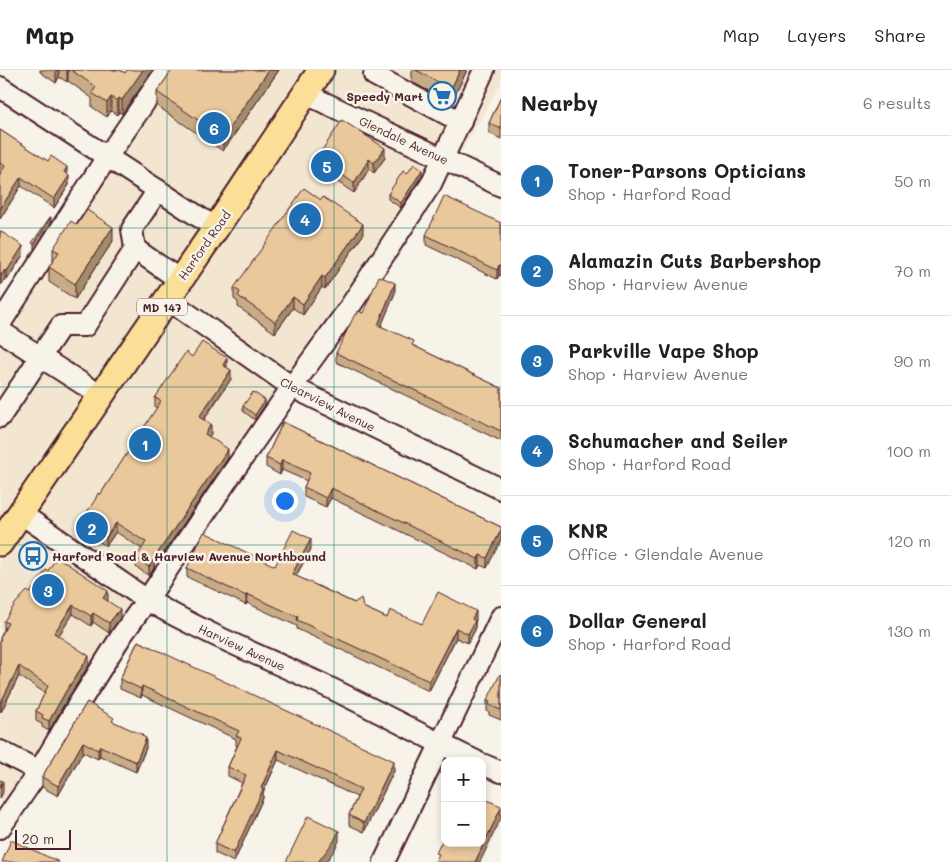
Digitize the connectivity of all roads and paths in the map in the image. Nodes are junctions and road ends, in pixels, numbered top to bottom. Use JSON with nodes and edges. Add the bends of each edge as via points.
{"nodes":[{"id":1,"x":167,"y":70,"type":"edge"},
{"id":2,"x":321,"y":70,"type":"edge"},
{"id":3,"x":484,"y":70,"type":"edge"},
{"id":4,"x":372,"y":72,"type":"edge"},
{"id":5,"x":0,"y":87,"type":"edge"},
{"id":6,"x":306,"y":94,"type":"junction"},
{"id":7,"x":461,"y":122,"type":"junction"},
{"id":8,"x":107,"y":157,"type":"junction"},
{"id":9,"x":443,"y":158,"type":"junction"},
{"id":10,"x":501,"y":186,"type":"edge"},
{"id":11,"x":158,"y":190,"type":"junction"},
{"id":12,"x":216,"y":228,"type":"junction"},
{"id":13,"x":136,"y":249,"type":"junction"},
{"id":14,"x":174,"y":290,"type":"junction"},
{"id":15,"x":0,"y":324,"type":"edge"},
{"id":16,"x":0,"y":331,"type":"edge"},
{"id":17,"x":40,"y":356,"type":"junction"},
{"id":18,"x":292,"y":387,"type":"junction"},
{"id":19,"x":100,"y":395,"type":"junction"},
{"id":20,"x":0,"y":417,"type":"edge"},
{"id":21,"x":501,"y":489,"type":"edge"},
{"id":22,"x":20,"y":513,"type":"junction"},
{"id":23,"x":0,"y":543,"type":"edge"},
{"id":24,"x":147,"y":600,"type":"junction"},
{"id":25,"x":501,"y":617,"type":"edge"},
{"id":26,"x":440,"y":744,"type":"junction"},
{"id":27,"x":0,"y":751,"type":"edge"},
{"id":28,"x":468,"y":757,"type":"edge"},
{"id":29,"x":486,"y":766,"type":"edge"},
{"id":30,"x":39,"y":771,"type":"junction"},
{"id":31,"x":501,"y":772,"type":"edge"},
{"id":32,"x":0,"y":828,"type":"edge"},
{"id":33,"x":384,"y":862,"type":"edge"}],
"edges":[{"from":1,"to":8,"type":"street"},
{"from":2,"to":6,"type":"main road","name":"Harford Road","number":"MD 147"},
{"from":3,"to":7,"type":"street"},
{"from":4,"to":7,"type":"street"},
{"from":5,"to":8,"type":"street"},
{"from":6,"to":9,"type":"street","name":"Glendale Avenue"},
{"from":6,"to":12,"type":"main road","name":"Harford Road","number":"MD 147"},
{"from":7,"to":9,"type":"street"},
{"from":8,"to":11,"type":"street"},
{"from":8,"to":15,"type":"street"},
{"from":9,"to":10,"type":"street","name":"Glendale Avenue"},
{"from":9,"to":18,"type":"street","via":[[431,184]]},
{"from":11,"to":12,"type":"street"},
{"from":11,"to":13,"type":"street","via":[[132,229]]},
{"from":12,"to":14,"type":"main road","name":"Harford Road","number":"MD 147"},
{"from":13,"to":14,"type":"street","name":"Clearview Avenue"},
{"from":13,"to":17,"type":"street","via":[[85,326],[60,326]]},
{"from":14,"to":18,"type":"street","name":"Clearview Avenue"},
{"from":14,"to":19,"type":"main road","name":"Harford Road","number":"MD 147"},
{"from":16,"to":17,"type":"street"},
{"from":17,"to":19,"type":"street"},
{"from":17,"to":20,"type":"street"},
{"from":18,"to":21,"type":"street","name":"Clearview Avenue"},
{"from":18,"to":24,"type":"street"},
{"from":19,"to":22,"type":"main road","name":"Harford Road","number":"MD 147"},
{"from":22,"to":23,"type":"main road","name":"Harford Road","number":"MD 147"},
{"from":22,"to":24,"type":"street","name":"Harview Avenue"},
{"from":24,"to":26,"type":"street","name":"Harview Avenue"},
{"from":24,"to":30,"type":"street","via":[[122,634]]},
{"from":25,"to":26,"type":"street"},
{"from":26,"to":28,"type":"street","name":"Harview Avenue"},
{"from":26,"to":33,"type":"street"},
{"from":27,"to":30,"type":"street"},
{"from":29,"to":31,"type":"street"},
{"from":30,"to":32,"type":"street"}]}
